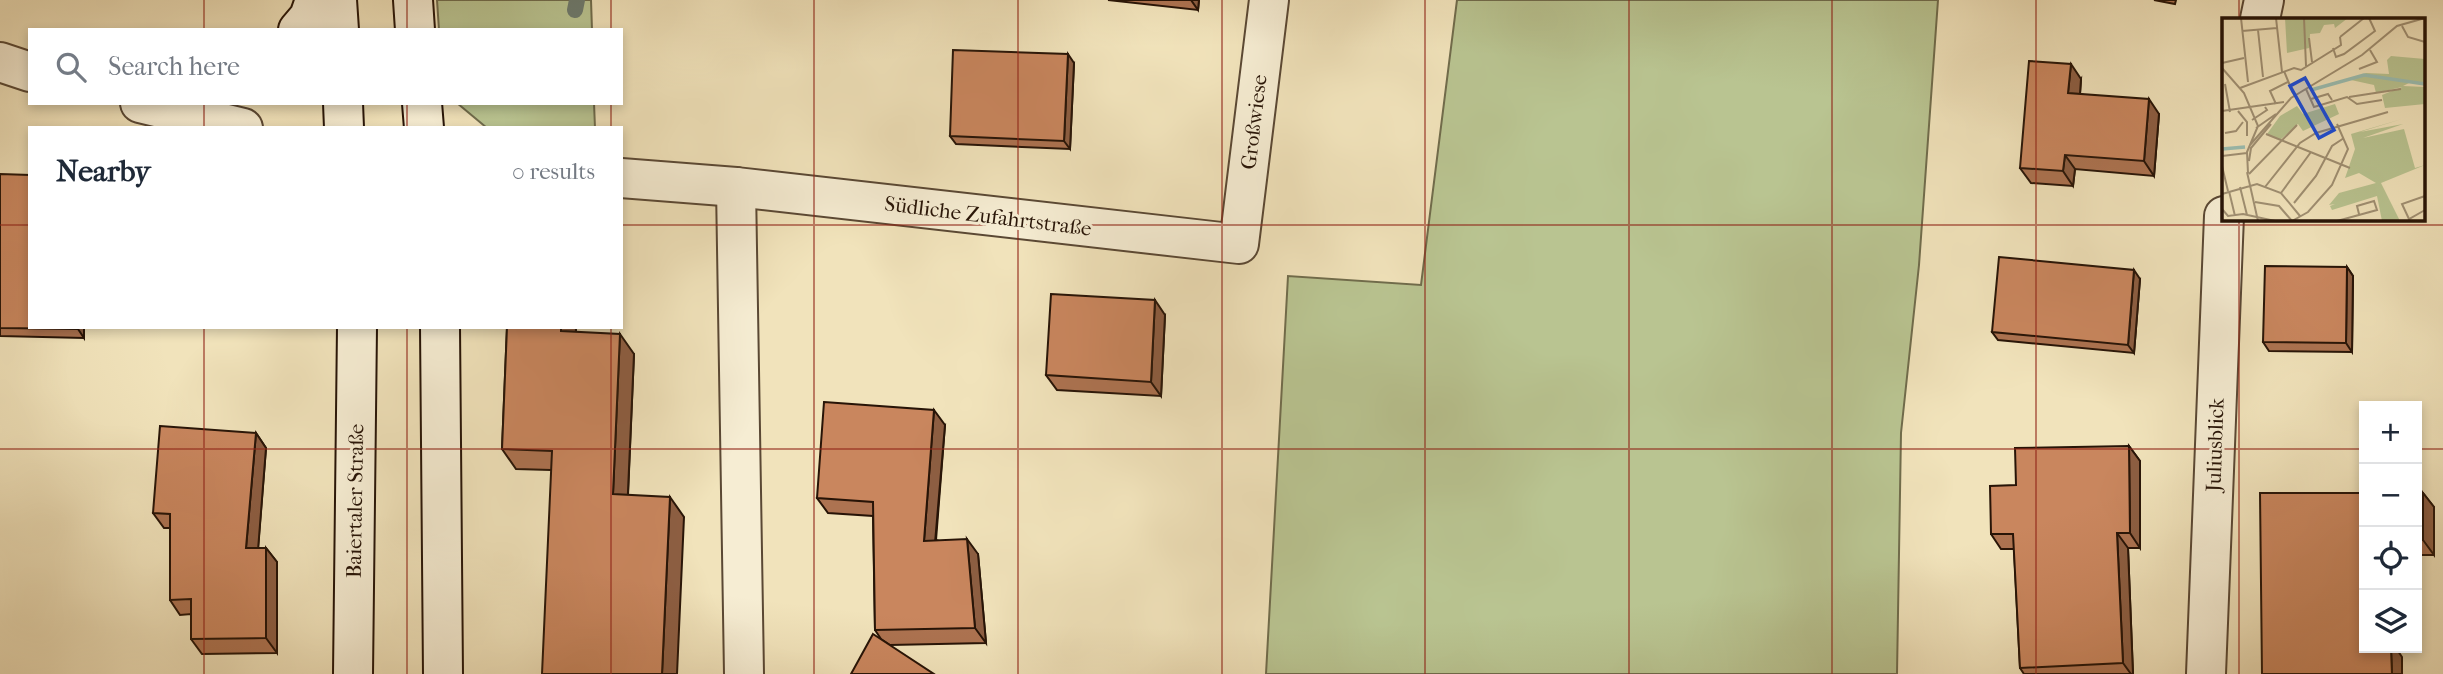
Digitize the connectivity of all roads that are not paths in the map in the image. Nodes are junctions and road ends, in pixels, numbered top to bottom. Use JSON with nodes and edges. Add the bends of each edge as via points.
{"nodes":[{"id":1,"x":315,"y":0,"type":"edge"},
{"id":2,"x":337,"y":0,"type":"edge"},
{"id":3,"x":412,"y":0,"type":"edge"},
{"id":4,"x":1269,"y":0,"type":"edge"},
{"id":5,"x":2264,"y":0,"type":"edge"},
{"id":6,"x":2260,"y":18,"type":"edge"},
{"id":7,"x":300,"y":28,"type":"edge"},
{"id":8,"x":339,"y":28,"type":"edge"},
{"id":9,"x":415,"y":28,"type":"edge"},
{"id":10,"x":0,"y":62,"type":"edge"},
{"id":11,"x":28,"y":71,"type":"edge"},
{"id":12,"x":148,"y":105,"type":"edge"},
{"id":13,"x":343,"y":105,"type":"edge"},
{"id":14,"x":422,"y":105,"type":"edge"},
{"id":15,"x":235,"y":126,"type":"edge"},
{"id":16,"x":344,"y":126,"type":"edge"},
{"id":17,"x":424,"y":126,"type":"edge"},
{"id":18,"x":623,"y":178,"type":"edge"},
{"id":19,"x":736,"y":187,"type":"junction"},
{"id":20,"x":2224,"y":220,"type":"edge"},
{"id":21,"x":1239,"y":244,"type":"joint"},
{"id":22,"x":357,"y":329,"type":"edge"},
{"id":23,"x":440,"y":329,"type":"edge"},
{"id":24,"x":467,"y":329,"type":"edge"},
{"id":25,"x":441,"y":449,"type":"junction"},
{"id":26,"x":354,"y":674,"type":"edge"},
{"id":27,"x":443,"y":674,"type":"edge"},
{"id":28,"x":744,"y":674,"type":"edge"},
{"id":29,"x":2206,"y":674,"type":"edge"}],
"edges":[{"from":1,"to":7,"type":"street"},
{"from":2,"to":8,"type":"street"},
{"from":3,"to":9,"type":"street"},
{"from":4,"to":21,"type":"street","name":"Großwiese"},
{"from":5,"to":6,"type":"street"},
{"from":10,"to":11,"type":"street"},
{"from":12,"to":15,"type":"street"},
{"from":13,"to":16,"type":"street"},
{"from":14,"to":17,"type":"street"},
{"from":18,"to":19,"type":"street","name":"Südliche Zufahrtstraße"},
{"from":19,"to":21,"type":"street","name":"Südliche Zufahrtstraße"},
{"from":19,"to":28,"type":"street"},
{"from":20,"to":29,"type":"street","name":"Juliusblick"},
{"from":22,"to":26,"type":"street","name":"Baiertaler Straße"},
{"from":23,"to":25,"type":"street"},
{"from":24,"to":25,"type":"street"},
{"from":25,"to":27,"type":"street"}]}
